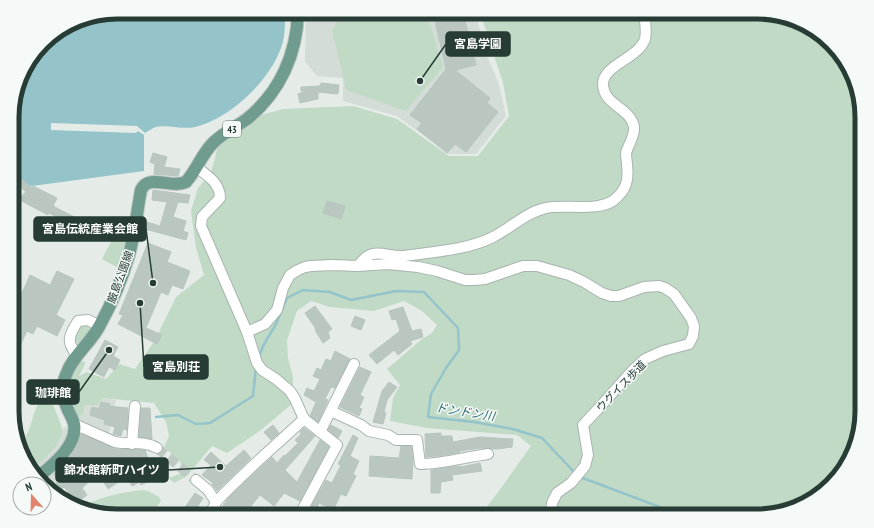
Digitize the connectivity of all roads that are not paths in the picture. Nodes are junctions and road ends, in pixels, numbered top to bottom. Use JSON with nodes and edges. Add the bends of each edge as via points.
{"nodes":[{"id":1,"x":297,"y":19,"type":"edge"},
{"id":2,"x":644,"y":19,"type":"edge"},
{"id":3,"x":196,"y":167,"type":"junction"},
{"id":4,"x":358,"y":266,"type":"junction"},
{"id":5,"x":100,"y":326,"type":"junction"},
{"id":6,"x":247,"y":332,"type":"junction"},
{"id":7,"x":78,"y":356,"type":"junction"},
{"id":8,"x":354,"y":364,"type":"dead end"},
{"id":9,"x":135,"y":406,"type":"dead end"},
{"id":10,"x":331,"y":411,"type":"junction"},
{"id":11,"x":304,"y":419,"type":"junction"},
{"id":12,"x":74,"y":424,"type":"junction"},
{"id":13,"x":320,"y":432,"type":"junction"},
{"id":14,"x":132,"y":444,"type":"junction"},
{"id":15,"x":157,"y":448,"type":"tunnel mouth"},
{"id":16,"x":488,"y":454,"type":"dead end"},
{"id":17,"x":42,"y":474,"type":"edge"},
{"id":18,"x":196,"y":480,"type":"tunnel mouth"},
{"id":19,"x":216,"y":502,"type":"junction"},
{"id":20,"x":212,"y":509,"type":"edge"},
{"id":21,"x":303,"y":509,"type":"edge"},
{"id":22,"x":552,"y":509,"type":"edge"}],
"edges":[{"from":1,"to":3,"type":"main road","name":"厳島公園線","number":"43","via":[[293,49],[279,83],[255,112],[215,141]]},
{"from":2,"to":4,"type":"street","via":[[645,35],[641,46],[611,70],[603,84],[606,95],[629,117],[634,128],[626,156],[628,181],[612,202],[586,207],[548,207],[537,210],[492,238],[475,244],[404,256],[372,254],[363,259]]},
{"from":3,"to":5,"type":"main road","name":"厳島公園線","number":"43","via":[[190,178],[181,184],[152,181],[143,185],[129,254]]},
{"from":3,"to":6,"type":"street","via":[[211,178],[220,196],[202,217],[201,226]]},
{"from":4,"to":6,"type":"street","name":"ウグイス歩道","via":[[311,266],[298,270],[290,275],[286,282],[277,310],[271,318],[266,324]]},
{"from":4,"to":22,"type":"street","name":"ウグイス歩道","via":[[411,266],[466,280],[485,279],[523,266],[537,266],[569,275],[611,296],[619,296],[644,287],[665,288],[674,294],[686,309],[694,326],[689,344],[645,359],[583,425],[588,455],[585,466],[554,497]]},
{"from":5,"to":7,"type":"main road","name":"厳島公園線","number":"43"},
{"from":5,"to":7,"type":"street","via":[[88,320],[78,321],[70,334],[69,342]]},
{"from":6,"to":11,"type":"street","via":[[257,363],[262,370],[290,391]]},
{"from":7,"to":12,"type":"main road","name":"厳島公園線","number":"43","via":[[66,374],[63,388],[65,402]]},
{"from":8,"to":10,"type":"street"},
{"from":9,"to":14,"type":"street"},
{"from":10,"to":13,"type":"street"},
{"from":10,"to":16,"type":"street","via":[[369,431],[388,435],[396,440],[417,440],[420,464],[434,464]]},
{"from":11,"to":13,"type":"street"},
{"from":11,"to":19,"type":"street"},
{"from":12,"to":14,"type":"street","via":[[115,442]]},
{"from":12,"to":17,"type":"main road","via":[[74,432],[68,446]]},
{"from":13,"to":21,"type":"street","via":[[337,445]]},
{"from":14,"to":15,"type":"street","via":[[147,443]]},
{"from":18,"to":19,"type":"street","via":[[208,490]]},
{"from":19,"to":20,"type":"street"}]}
